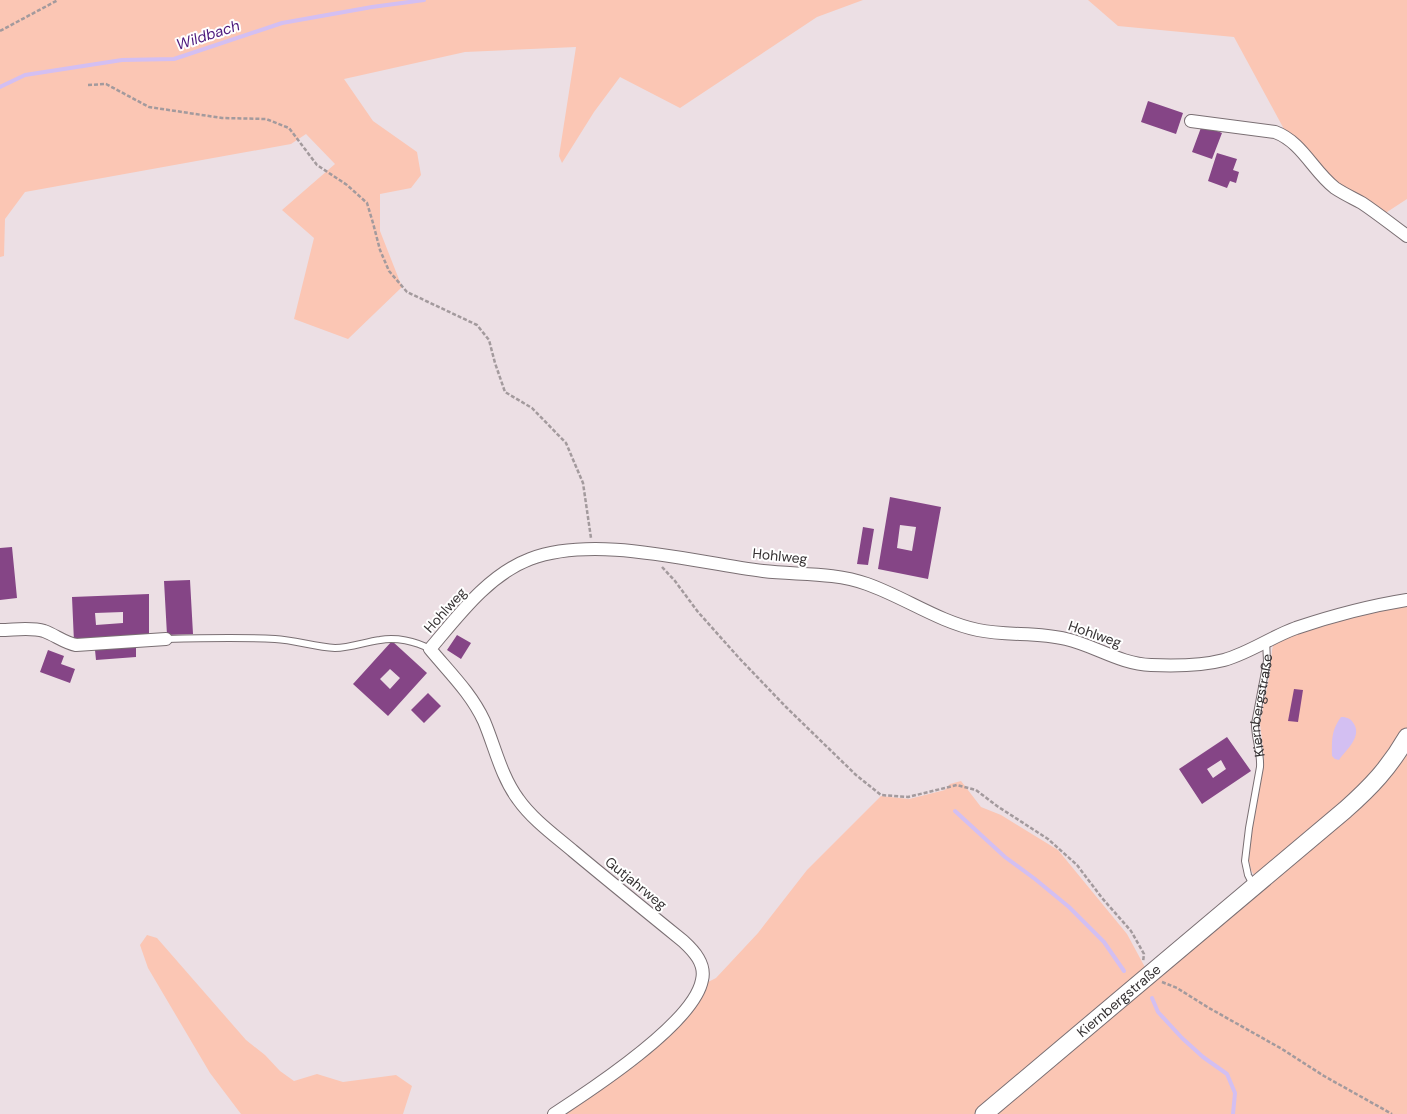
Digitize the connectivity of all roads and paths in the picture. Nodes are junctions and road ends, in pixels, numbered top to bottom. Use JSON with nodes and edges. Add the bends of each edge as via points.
{"nodes":[{"id":1,"x":58,"y":0,"type":"edge"},
{"id":2,"x":0,"y":31,"type":"edge"},
{"id":3,"x":88,"y":85,"type":"dead end"},
{"id":4,"x":1190,"y":121,"type":"dead end"},
{"id":5,"x":1407,"y":236,"type":"edge"},
{"id":6,"x":593,"y":550,"type":"junction"},
{"id":7,"x":661,"y":566,"type":"dead end"},
{"id":8,"x":1407,"y":600,"type":"edge"},
{"id":9,"x":0,"y":630,"type":"edge"},
{"id":10,"x":166,"y":639,"type":"joint"},
{"id":11,"x":1266,"y":641,"type":"junction"},
{"id":12,"x":430,"y":649,"type":"junction"},
{"id":13,"x":1407,"y":737,"type":"edge"},
{"id":14,"x":1254,"y":887,"type":"junction"},
{"id":15,"x":1148,"y":976,"type":"junction"},
{"id":16,"x":554,"y":1114,"type":"edge"},
{"id":17,"x":984,"y":1114,"type":"edge"},
{"id":18,"x":1392,"y":1114,"type":"edge"}],
"edges":[{"from":1,"to":2,"type":"path"},
{"from":3,"to":6,"type":"path","via":[[106,84],[149,107],[222,118],[266,119],[289,128],[318,165],[367,203],[380,250],[389,271],[408,292],[477,325],[489,340],[505,392],[532,408],[566,443],[583,483]]},
{"from":4,"to":5,"type":"street","via":[[1275,132],[1285,136],[1325,179]]},
{"from":6,"to":11,"type":"street","name":"Hohlweg","via":[[685,558],[763,571],[852,580],[977,630],[1068,639],[1136,664],[1186,664],[1224,660]]},
{"from":6,"to":12,"type":"street","name":"Hohlweg","via":[[551,553],[510,570],[476,597]]},
{"from":7,"to":15,"type":"path","via":[[698,612],[786,707],[856,775],[881,795],[908,797],[957,785],[964,786],[976,790],[1048,839],[1077,865],[1131,931],[1144,954],[1141,970]]},
{"from":8,"to":11,"type":"street","name":"Hohlweg","via":[[1340,614],[1295,628]]},
{"from":9,"to":10,"type":"street","via":[[42,631],[76,645]]},
{"from":10,"to":12,"type":"lane","name":"Hohlweg","via":[[275,639],[335,648],[389,639],[419,643]]},
{"from":11,"to":14,"type":"lane","name":"Kiernbergstraße","via":[[1267,661],[1255,724],[1260,767],[1245,861]]},
{"from":12,"to":16,"type":"street","name":"Gutjahrweg","via":[[473,700],[518,799],[549,831],[693,950],[702,969],[703,979],[695,998],[669,1028],[629,1062]]},
{"from":13,"to":14,"type":"street","name":"Kiernbergstraße","via":[[1388,767],[1371,787]]},
{"from":14,"to":15,"type":"street","name":"Kiernbergstraße"},
{"from":15,"to":17,"type":"street","name":"Kiernbergstraße"},
{"from":15,"to":18,"type":"path","via":[[1177,988]]}]}
